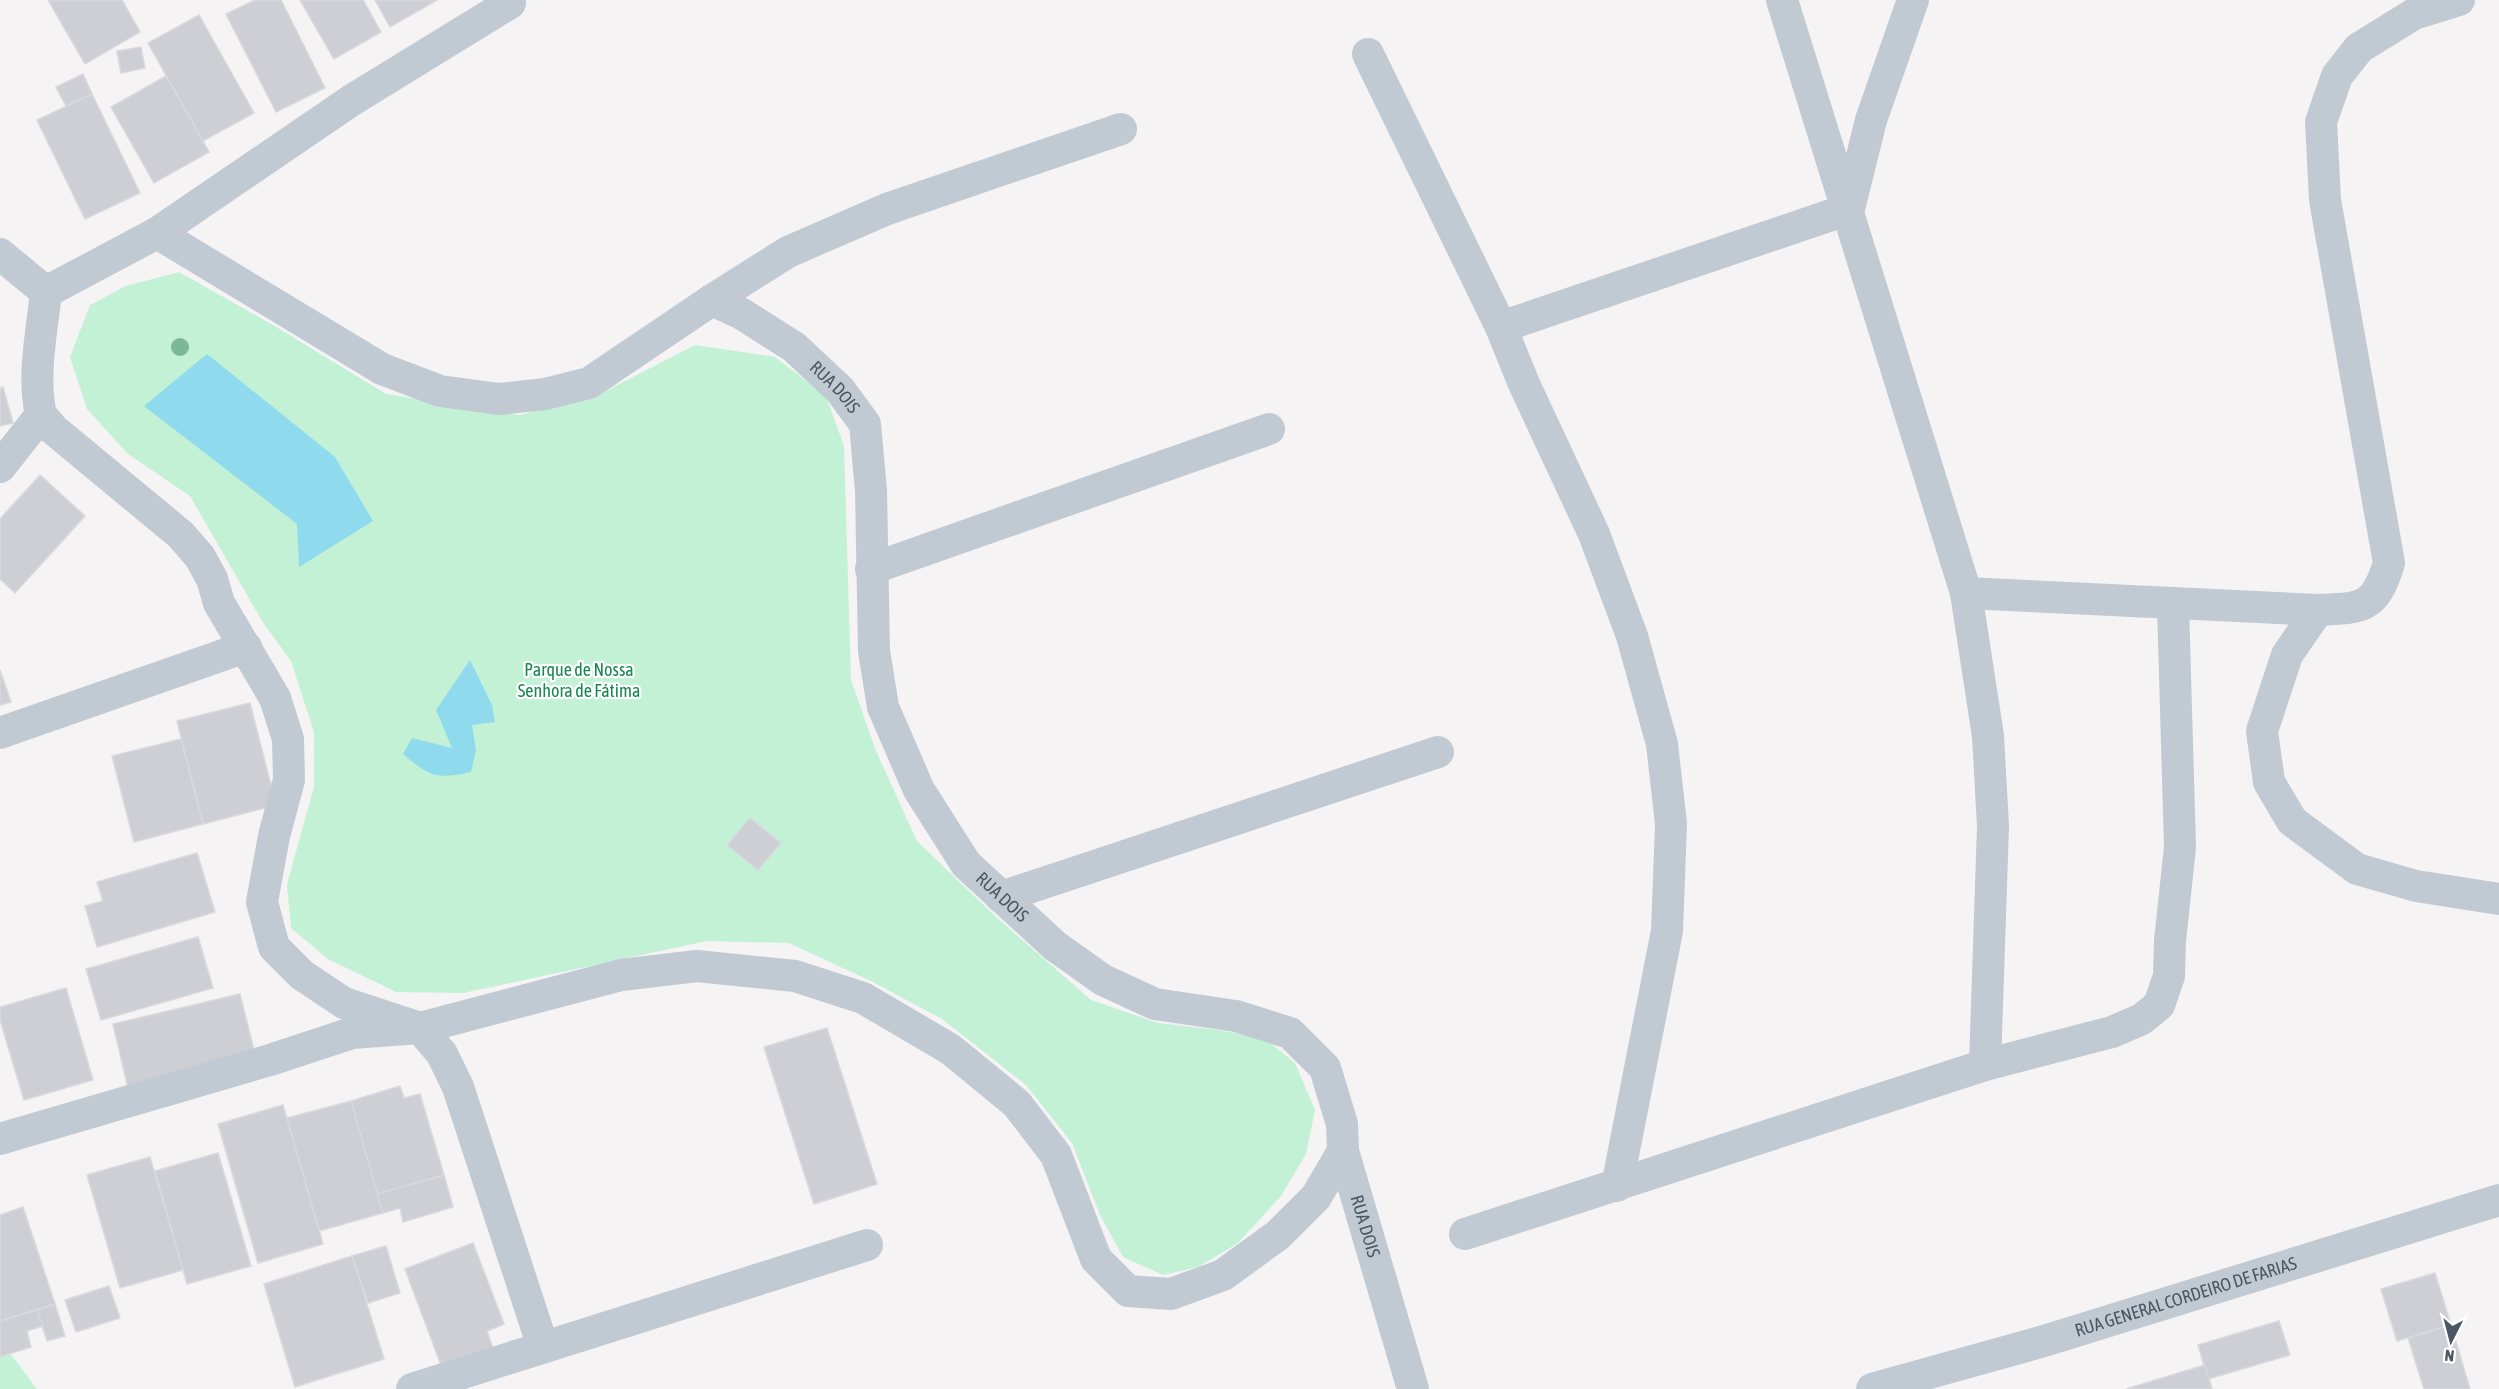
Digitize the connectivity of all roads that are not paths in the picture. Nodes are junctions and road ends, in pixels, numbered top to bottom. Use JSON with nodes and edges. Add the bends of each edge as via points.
{"nodes":[{"id":1,"x":1782,"y":0,"type":"edge"},
{"id":2,"x":1913,"y":0,"type":"edge"},
{"id":3,"x":2459,"y":0,"type":"edge"},
{"id":4,"x":510,"y":3,"type":"dead end"},
{"id":5,"x":1368,"y":54,"type":"dead end"},
{"id":6,"x":1121,"y":129,"type":"dead end"},
{"id":7,"x":1848,"y":209,"type":"junction"},
{"id":8,"x":157,"y":233,"type":"junction"},
{"id":9,"x":0,"y":254,"type":"edge"},
{"id":10,"x":46,"y":292,"type":"junction"},
{"id":11,"x":712,"y":300,"type":"junction"},
{"id":12,"x":1501,"y":327,"type":"junction"},
{"id":13,"x":41,"y":415,"type":"junction"},
{"id":14,"x":1269,"y":429,"type":"dead end"},
{"id":15,"x":0,"y":467,"type":"edge"},
{"id":16,"x":872,"y":569,"type":"junction"},
{"id":17,"x":1966,"y":593,"type":"junction"},
{"id":18,"x":2174,"y":605,"type":"junction"},
{"id":19,"x":2318,"y":610,"type":"junction"},
{"id":20,"x":246,"y":647,"type":"junction"},
{"id":21,"x":0,"y":733,"type":"edge"},
{"id":22,"x":1438,"y":752,"type":"dead end"},
{"id":23,"x":1001,"y":897,"type":"junction"},
{"id":24,"x":2499,"y":899,"type":"edge"},
{"id":25,"x":420,"y":1028,"type":"junction"},
{"id":26,"x":1985,"y":1065,"type":"junction"},
{"id":27,"x":0,"y":1139,"type":"edge"},
{"id":28,"x":1343,"y":1151,"type":"junction"},
{"id":29,"x":1617,"y":1186,"type":"junction"},
{"id":30,"x":2499,"y":1200,"type":"edge"},
{"id":31,"x":1465,"y":1234,"type":"dead end"},
{"id":32,"x":867,"y":1245,"type":"dead end"},
{"id":33,"x":543,"y":1347,"type":"junction"},
{"id":34,"x":412,"y":1389,"type":"edge"},
{"id":35,"x":1413,"y":1389,"type":"edge"},
{"id":36,"x":1872,"y":1389,"type":"edge"}],
"edges":[{"from":1,"to":7,"type":"street"},
{"from":2,"to":7,"type":"street","via":[[1871,120]]},
{"from":3,"to":19,"type":"street","via":[[2414,14],[2359,48],[2337,76],[2320,122],[2325,200],[2389,563],[2381,589],[2370,602],[2349,609]]},
{"from":4,"to":8,"type":"street","via":[[352,100]]},
{"from":5,"to":12,"type":"street"},
{"from":6,"to":11,"type":"street","via":[[887,209],[788,252]]},
{"from":7,"to":12,"type":"street"},
{"from":7,"to":17,"type":"street"},
{"from":8,"to":10,"type":"street"},
{"from":8,"to":11,"type":"street","via":[[382,369],[440,391],[500,399],[545,394],[589,383]]},
{"from":9,"to":10,"type":"street"},
{"from":10,"to":13,"type":"street","via":[[39,358]]},
{"from":11,"to":16,"type":"street","name":"RUA DOIS","via":[[794,347],[840,390],[865,424]]},
{"from":12,"to":29,"type":"street","via":[[1594,534],[1632,636],[1662,744],[1671,824],[1667,931]]},
{"from":13,"to":15,"type":"street"},
{"from":13,"to":20,"type":"street","via":[[181,535],[200,557],[219,603]]},
{"from":14,"to":16,"type":"street"},
{"from":16,"to":23,"type":"street","name":"RUA DOIS","via":[[874,651],[883,707],[919,790],[966,864]]},
{"from":17,"to":18,"type":"street"},
{"from":17,"to":26,"type":"street","via":[[1988,736],[1993,826]]},
{"from":18,"to":19,"type":"street"},
{"from":18,"to":26,"type":"street","via":[[2180,847],[2169,976],[2158,1005],[2142,1020],[2112,1032]]},
{"from":19,"to":24,"type":"street","via":[[2287,655],[2262,731],[2269,782],[2292,821],[2357,869],[2416,886]]},
{"from":20,"to":21,"type":"street"},
{"from":20,"to":25,"type":"street","via":[[275,698],[288,739],[289,780],[262,902],[274,946],[302,975],[344,1003]]},
{"from":22,"to":23,"type":"street"},
{"from":23,"to":28,"type":"street","name":"RUA DOIS","via":[[1056,946],[1103,980],[1155,1004],[1236,1016],[1290,1033],[1325,1068],[1342,1124]]},
{"from":25,"to":27,"type":"street","via":[[352,1033]]},
{"from":25,"to":28,"type":"street","via":[[621,975],[697,966],[795,976],[862,998],[950,1049],[1017,1104],[1056,1155],[1096,1259],[1128,1291],[1171,1294],[1222,1275],[1278,1235],[1316,1197]]},
{"from":25,"to":33,"type":"street","via":[[442,1054],[458,1087]]},
{"from":26,"to":29,"type":"street"},
{"from":28,"to":35,"type":"street","name":"RUA DOIS"},
{"from":29,"to":31,"type":"street"},
{"from":30,"to":36,"type":"street","name":"RUA GENERAL CORDEIRO DE FARIAS","via":[[2044,1341]]},
{"from":32,"to":33,"type":"street"},
{"from":33,"to":34,"type":"street"}]}
